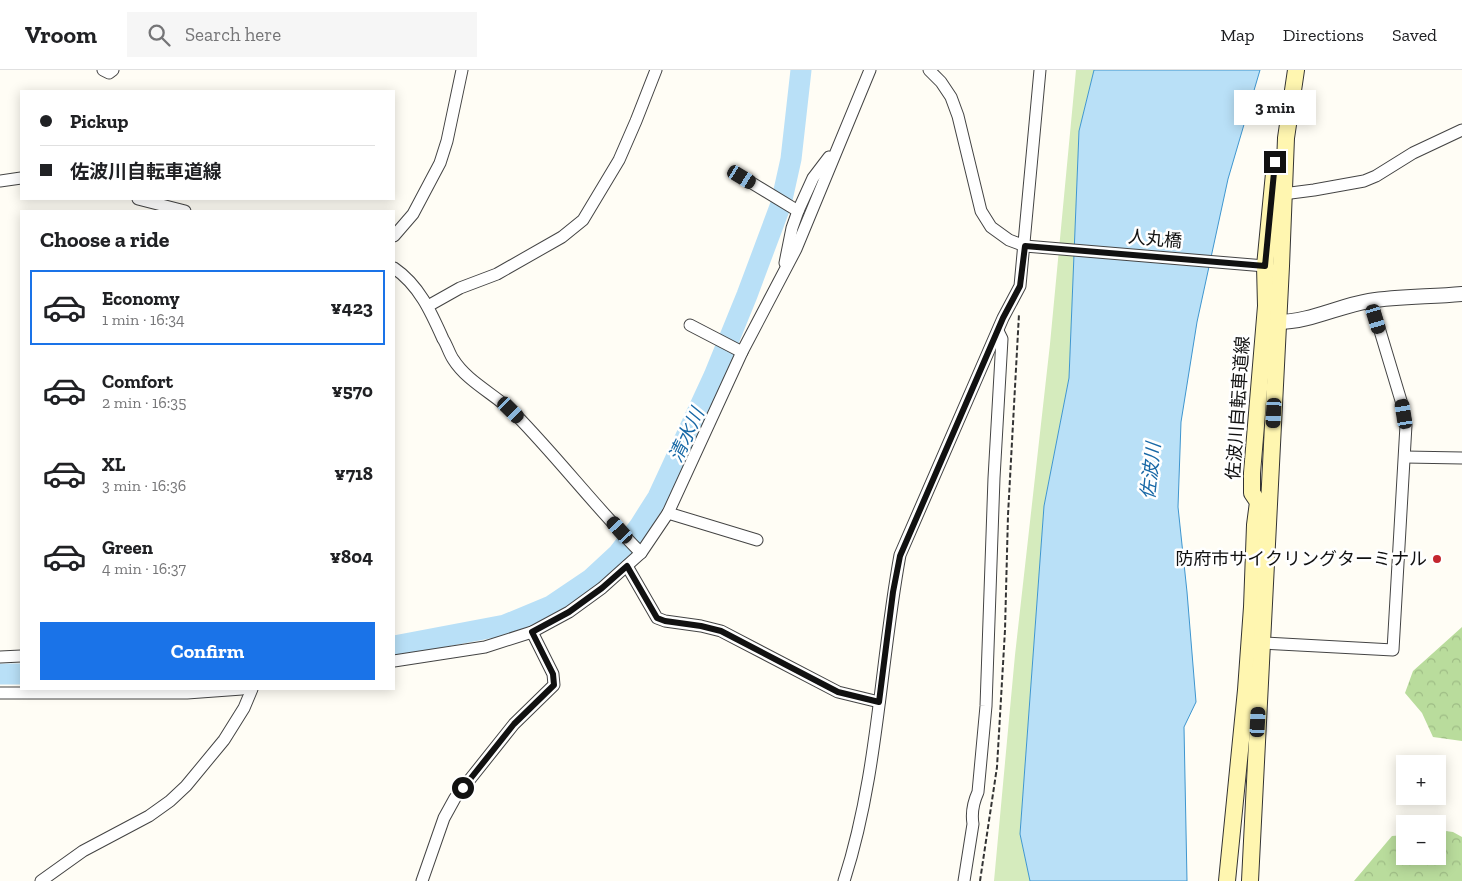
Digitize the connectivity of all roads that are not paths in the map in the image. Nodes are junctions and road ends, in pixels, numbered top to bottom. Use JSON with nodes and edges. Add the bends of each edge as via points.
{"nodes":[{"id":1,"x":103,"y":70,"type":"edge"},
{"id":2,"x":113,"y":70,"type":"edge"},
{"id":3,"x":462,"y":70,"type":"edge"},
{"id":4,"x":656,"y":70,"type":"edge"},
{"id":5,"x":870,"y":70,"type":"edge"},
{"id":6,"x":929,"y":70,"type":"edge"},
{"id":7,"x":1040,"y":70,"type":"edge"},
{"id":8,"x":1296,"y":70,"type":"edge"},
{"id":9,"x":1462,"y":130,"type":"edge"},
{"id":10,"x":1281,"y":142,"type":"junction"},
{"id":11,"x":837,"y":148,"type":"junction"},
{"id":12,"x":742,"y":177,"type":"dead end"},
{"id":13,"x":20,"y":178,"type":"edge"},
{"id":14,"x":0,"y":181,"type":"edge"},
{"id":15,"x":1283,"y":194,"type":"junction"},
{"id":16,"x":142,"y":200,"type":"edge"},
{"id":17,"x":181,"y":210,"type":"edge"},
{"id":18,"x":798,"y":211,"type":"junction"},
{"id":19,"x":395,"y":235,"type":"edge"},
{"id":20,"x":1025,"y":246,"type":"junction"},
{"id":21,"x":1260,"y":266,"type":"junction"},
{"id":22,"x":395,"y":269,"type":"edge"},
{"id":23,"x":784,"y":272,"type":"junction"},
{"id":24,"x":1462,"y":294,"type":"edge"},
{"id":25,"x":1371,"y":301,"type":"junction"},
{"id":26,"x":428,"y":306,"type":"junction"},
{"id":27,"x":1278,"y":322,"type":"junction"},
{"id":28,"x":690,"y":325,"type":"dead end"},
{"id":29,"x":998,"y":331,"type":"junction"},
{"id":30,"x":742,"y":352,"type":"junction"},
{"id":31,"x":1405,"y":457,"type":"junction"},
{"id":32,"x":1462,"y":458,"type":"edge"},
{"id":33,"x":1264,"y":502,"type":"junction"},
{"id":34,"x":668,"y":513,"type":"junction"},
{"id":35,"x":758,"y":540,"type":"dead end"},
{"id":36,"x":639,"y":551,"type":"junction"},
{"id":37,"x":627,"y":566,"type":"junction"},
{"id":38,"x":532,"y":632,"type":"junction"},
{"id":39,"x":1263,"y":643,"type":"junction"},
{"id":40,"x":20,"y":656,"type":"edge"},
{"id":41,"x":0,"y":657,"type":"edge"},
{"id":42,"x":395,"y":661,"type":"edge"},
{"id":43,"x":228,"y":690,"type":"edge"},
{"id":44,"x":252,"y":690,"type":"edge"},
{"id":45,"x":0,"y":693,"type":"edge"},
{"id":46,"x":879,"y":702,"type":"junction"},
{"id":47,"x":41,"y":881,"type":"edge"},
{"id":48,"x":422,"y":881,"type":"edge"},
{"id":49,"x":844,"y":881,"type":"edge"},
{"id":50,"x":964,"y":881,"type":"edge"},
{"id":51,"x":1227,"y":881,"type":"edge"},
{"id":52,"x":1250,"y":881,"type":"edge"}],
"edges":[{"from":1,"to":2,"type":"street","via":[[109,74]]},
{"from":3,"to":19,"type":"street","via":[[440,162],[413,214]]},
{"from":4,"to":26,"type":"street","via":[[619,160],[583,220],[562,237],[497,274],[460,288]]},
{"from":5,"to":11,"type":"street"},
{"from":6,"to":20,"type":"street","name":"人丸橋","via":[[941,82],[954,106],[981,211],[992,227],[1009,240]]},
{"from":7,"to":20,"type":"street"},
{"from":8,"to":10,"type":"main road"},
{"from":9,"to":15,"type":"street","via":[[1364,181]]},
{"from":10,"to":15,"type":"main road"},
{"from":10,"to":21,"type":"main road","name":"佐波川自転車道線"},
{"from":11,"to":18,"type":"street","via":[[813,178]]},
{"from":11,"to":23,"type":"street"},
{"from":12,"to":18,"type":"street"},
{"from":13,"to":14,"type":"street"},
{"from":15,"to":27,"type":"main road"},
{"from":16,"to":17,"type":"street"},
{"from":18,"to":23,"type":"street"},
{"from":20,"to":21,"type":"street","name":"人丸橋"},
{"from":20,"to":29,"type":"street","via":[[1020,286]]},
{"from":21,"to":33,"type":"main road","name":"佐波川自転車道線","via":[[1266,306],[1252,493]]},
{"from":22,"to":26,"type":"street","via":[[414,286]]},
{"from":23,"to":30,"type":"street"},
{"from":24,"to":25,"type":"street"},
{"from":25,"to":27,"type":"street","via":[[1342,306],[1292,322]]},
{"from":25,"to":31,"type":"street","via":[[1402,404],[1406,425]]},
{"from":26,"to":36,"type":"street","via":[[453,360],[540,439]]},
{"from":27,"to":33,"type":"main road"},
{"from":28,"to":30,"type":"street"},
{"from":29,"to":46,"type":"street","via":[[900,556]]},
{"from":29,"to":50,"type":"street","via":[[1002,339],[986,706],[978,792],[973,802]]},
{"from":30,"to":34,"type":"street"},
{"from":31,"to":32,"type":"street"},
{"from":31,"to":39,"type":"street","via":[[1394,650]]},
{"from":33,"to":39,"type":"main road"},
{"from":33,"to":51,"type":"main road","name":"佐波川自転車道線","via":[[1255,525],[1252,607]]},
{"from":34,"to":35,"type":"street"},
{"from":34,"to":36,"type":"street"},
{"from":36,"to":37,"type":"street"},
{"from":37,"to":38,"type":"street","via":[[569,612]]},
{"from":37,"to":46,"type":"street","via":[[657,618],[721,631],[838,692]]},
{"from":38,"to":42,"type":"street","via":[[485,647]]},
{"from":38,"to":48,"type":"street","via":[[553,674],[554,685],[514,724],[455,798],[444,818]]},
{"from":39,"to":52,"type":"main road"},
{"from":40,"to":41,"type":"street"},
{"from":43,"to":45,"type":"street"},
{"from":44,"to":47,"type":"street","via":[[224,740],[170,801],[149,816],[83,851]]},
{"from":46,"to":49,"type":"street","via":[[868,778]]}]}
